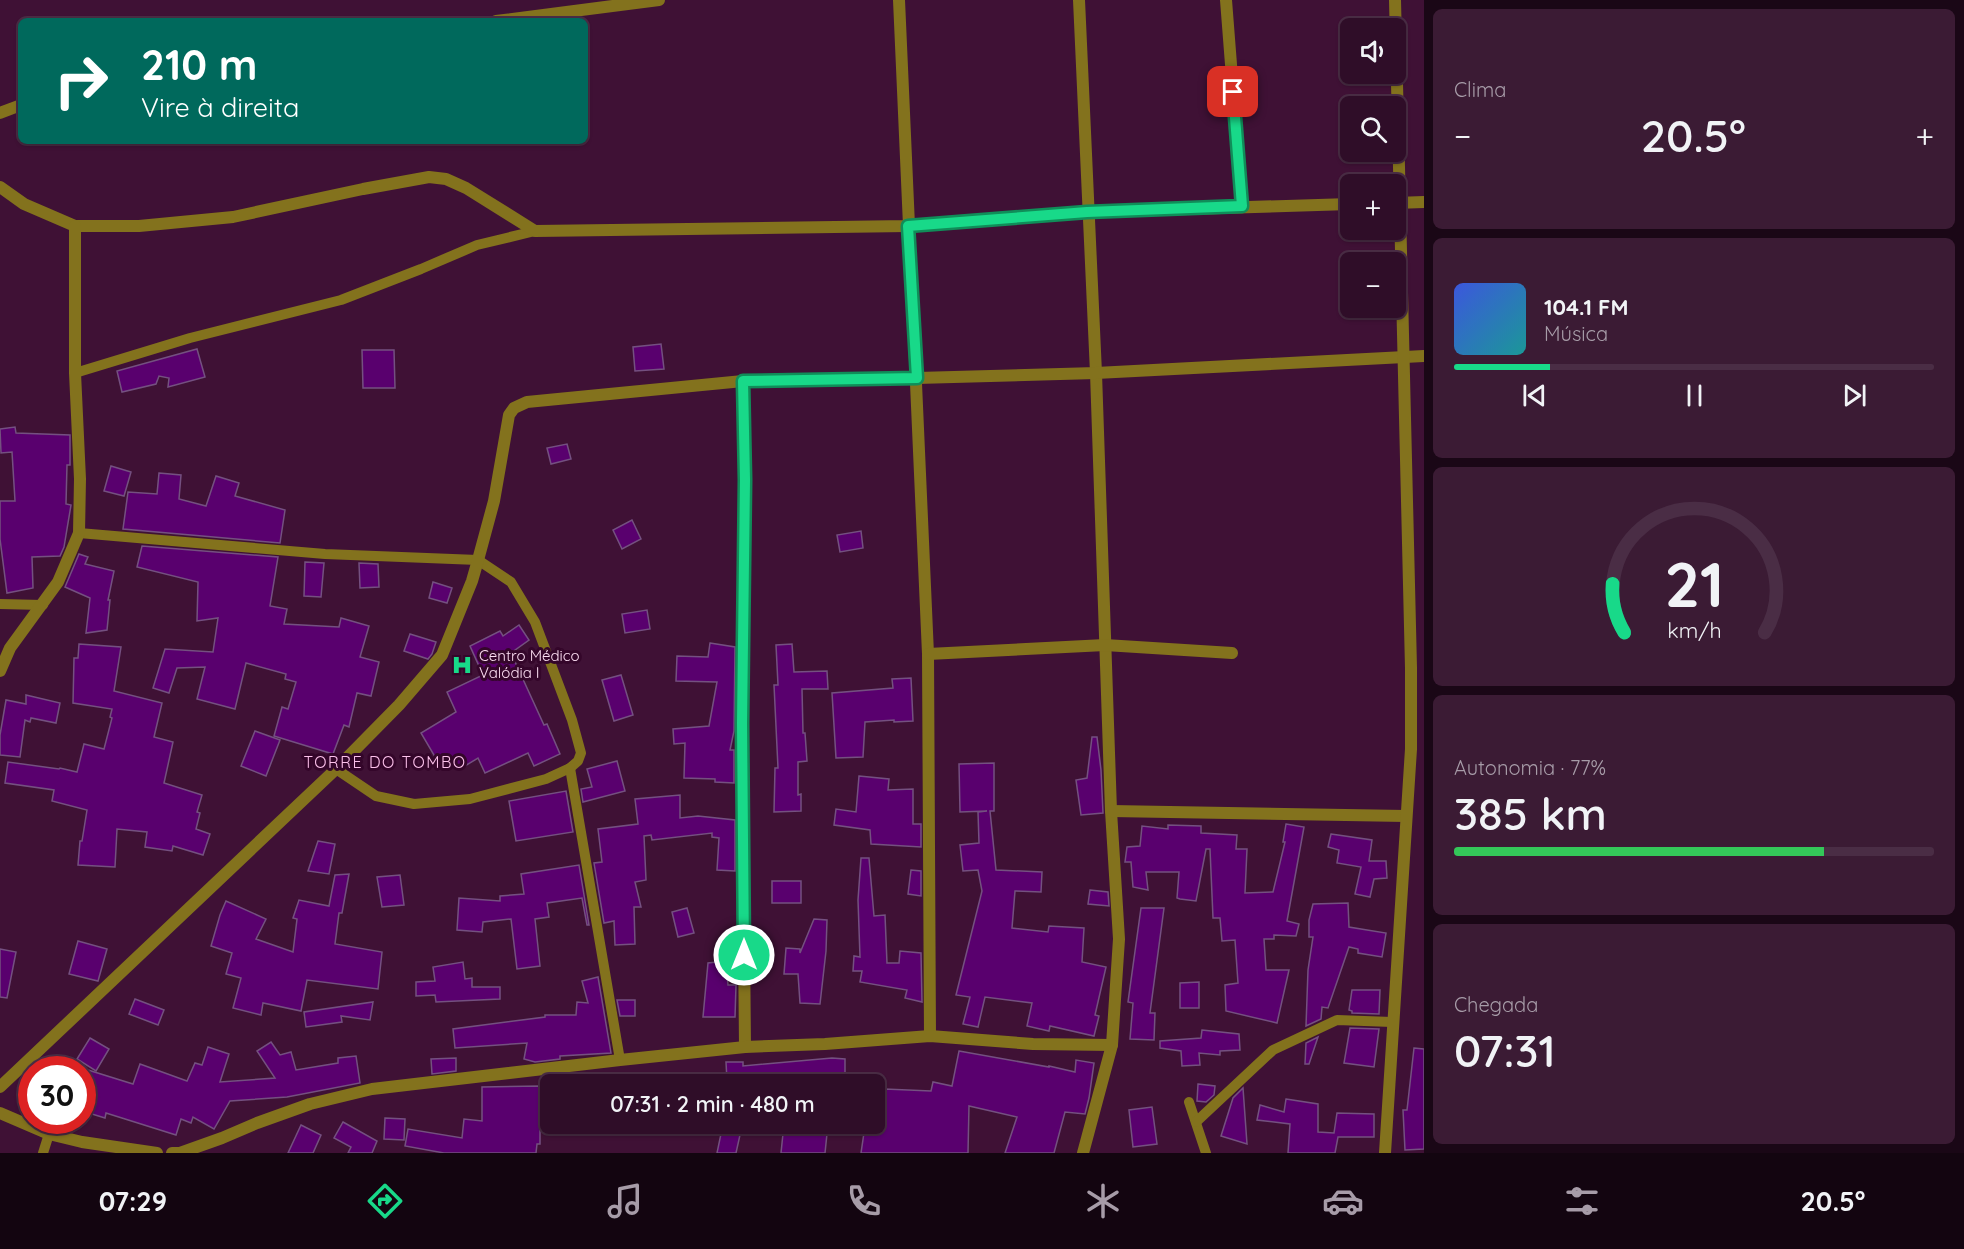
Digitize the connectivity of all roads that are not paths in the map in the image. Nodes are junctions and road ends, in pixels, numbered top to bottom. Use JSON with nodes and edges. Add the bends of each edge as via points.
{"nodes":[{"id":1,"x":659,"y":0,"type":"edge"},
{"id":2,"x":899,"y":0,"type":"edge"},
{"id":3,"x":1079,"y":0,"type":"edge"},
{"id":4,"x":1226,"y":0,"type":"edge"},
{"id":5,"x":1395,"y":0,"type":"edge"},
{"id":6,"x":519,"y":18,"type":"edge"},
{"id":7,"x":18,"y":106,"type":"edge"},
{"id":8,"x":0,"y":113,"type":"edge"},
{"id":9,"x":1398,"y":174,"type":"edge"},
{"id":10,"x":0,"y":187,"type":"edge"},
{"id":11,"x":1424,"y":202,"type":"edge"},
{"id":12,"x":1406,"y":203,"type":"edge"},
{"id":13,"x":1340,"y":204,"type":"edge"},
{"id":14,"x":1242,"y":206,"type":"junction"},
{"id":15,"x":1087,"y":212,"type":"junction"},
{"id":16,"x":75,"y":226,"type":"junction"},
{"id":17,"x":908,"y":226,"type":"junction"},
{"id":18,"x":535,"y":231,"type":"junction"},
{"id":19,"x":1399,"y":240,"type":"edge"},
{"id":20,"x":1424,"y":356,"type":"edge"},
{"id":21,"x":1404,"y":357,"type":"junction"},
{"id":22,"x":75,"y":373,"type":"junction"},
{"id":23,"x":1096,"y":373,"type":"junction"},
{"id":24,"x":917,"y":378,"type":"junction"},
{"id":25,"x":743,"y":381,"type":"junction"},
{"id":26,"x":79,"y":533,"type":"junction"},
{"id":27,"x":478,"y":560,"type":"junction"},
{"id":28,"x":0,"y":604,"type":"edge"},
{"id":29,"x":43,"y":605,"type":"junction"},
{"id":30,"x":1105,"y":645,"type":"junction"},
{"id":31,"x":1232,"y":652,"type":"dead end"},
{"id":32,"x":928,"y":654,"type":"junction"},
{"id":33,"x":0,"y":670,"type":"edge"},
{"id":34,"x":570,"y":768,"type":"junction"},
{"id":35,"x":336,"y":769,"type":"junction"},
{"id":36,"x":1111,"y":811,"type":"junction"},
{"id":37,"x":1406,"y":816,"type":"junction"},
{"id":38,"x":1392,"y":1022,"type":"junction"},
{"id":39,"x":930,"y":1036,"type":"junction"},
{"id":40,"x":1112,"y":1045,"type":"junction"},
{"id":41,"x":745,"y":1047,"type":"junction"},
{"id":42,"x":620,"y":1060,"type":"junction"},
{"id":43,"x":0,"y":1087,"type":"edge"},
{"id":44,"x":1190,"y":1102,"type":"dead end"},
{"id":45,"x":0,"y":1113,"type":"edge"},
{"id":46,"x":18,"y":1121,"type":"edge"},
{"id":47,"x":1196,"y":1122,"type":"junction"},
{"id":48,"x":49,"y":1134,"type":"joint"},
{"id":49,"x":44,"y":1153,"type":"edge"},
{"id":50,"x":157,"y":1153,"type":"edge"},
{"id":51,"x":172,"y":1153,"type":"edge"},
{"id":52,"x":1083,"y":1153,"type":"edge"},
{"id":53,"x":1206,"y":1153,"type":"edge"},
{"id":54,"x":1385,"y":1153,"type":"edge"}],
"edges":[{"from":1,"to":6,"type":"street"},
{"from":2,"to":17,"type":"street"},
{"from":3,"to":15,"type":"street"},
{"from":4,"to":14,"type":"street"},
{"from":5,"to":9,"type":"street"},
{"from":7,"to":8,"type":"street"},
{"from":10,"to":16,"type":"street","via":[[24,204]]},
{"from":11,"to":12,"type":"street"},
{"from":13,"to":14,"type":"street"},
{"from":14,"to":15,"type":"street"},
{"from":15,"to":17,"type":"street"},
{"from":15,"to":23,"type":"street"},
{"from":16,"to":18,"type":"street","via":[[139,226],[234,217],[429,177],[466,188]]},
{"from":16,"to":22,"type":"street"},
{"from":17,"to":18,"type":"street"},
{"from":17,"to":24,"type":"street"},
{"from":18,"to":22,"type":"lane","via":[[477,245],[341,300],[190,338]]},
{"from":19,"to":21,"type":"street"},
{"from":20,"to":21,"type":"street"},
{"from":21,"to":23,"type":"street"},
{"from":21,"to":37,"type":"street","via":[[1411,668]]},
{"from":22,"to":26,"type":"street"},
{"from":23,"to":24,"type":"street"},
{"from":23,"to":30,"type":"street"},
{"from":24,"to":25,"type":"street"},
{"from":24,"to":32,"type":"street"},
{"from":25,"to":27,"type":"street","via":[[527,402],[514,408],[509,415],[494,501]]},
{"from":25,"to":41,"type":"street"},
{"from":26,"to":27,"type":"lane","via":[[325,554]]},
{"from":26,"to":29,"type":"street","via":[[58,582]]},
{"from":27,"to":34,"type":"lane","via":[[511,582],[535,622],[581,753]]},
{"from":27,"to":35,"type":"street","via":[[442,654]]},
{"from":28,"to":29,"type":"lane"},
{"from":29,"to":33,"type":"street","via":[[10,648]]},
{"from":30,"to":31,"type":"street"},
{"from":30,"to":32,"type":"street"},
{"from":30,"to":36,"type":"street"},
{"from":32,"to":39,"type":"street"},
{"from":34,"to":35,"type":"lane","via":[[546,779],[470,799],[414,804],[376,796]]},
{"from":34,"to":42,"type":"lane"},
{"from":35,"to":43,"type":"street"},
{"from":36,"to":37,"type":"street"},
{"from":36,"to":40,"type":"street","via":[[1119,939]]},
{"from":37,"to":38,"type":"street"},
{"from":38,"to":47,"type":"lane","via":[[1337,1020],[1273,1050]]},
{"from":38,"to":54,"type":"street"},
{"from":39,"to":40,"type":"street"},
{"from":39,"to":41,"type":"street"},
{"from":40,"to":52,"type":"street"},
{"from":41,"to":42,"type":"street"},
{"from":42,"to":51,"type":"street","via":[[372,1089],[310,1104]]},
{"from":44,"to":47,"type":"lane"},
{"from":45,"to":46,"type":"street"},
{"from":47,"to":53,"type":"lane"},
{"from":48,"to":49,"type":"lane"},
{"from":48,"to":50,"type":"street","via":[[82,1143]]}]}
